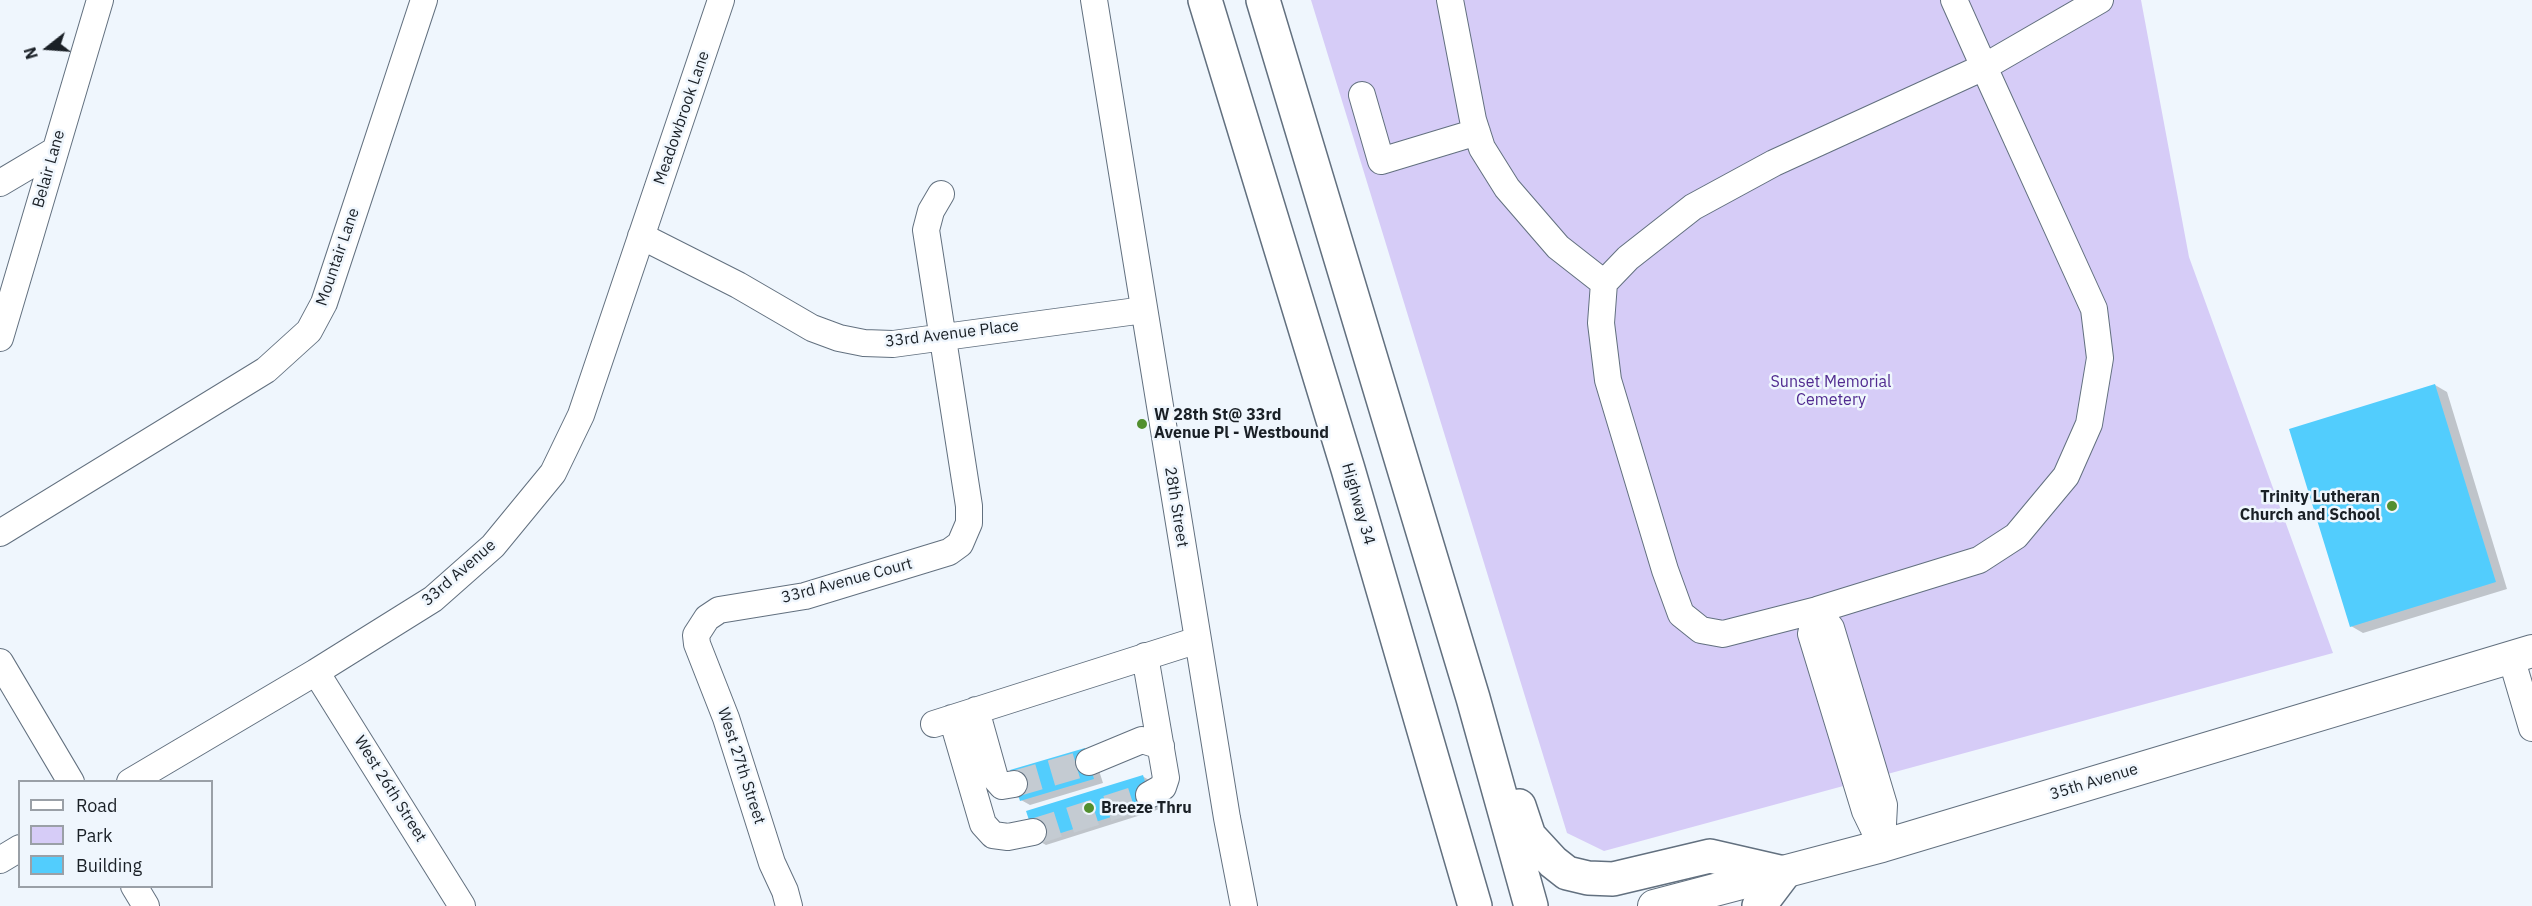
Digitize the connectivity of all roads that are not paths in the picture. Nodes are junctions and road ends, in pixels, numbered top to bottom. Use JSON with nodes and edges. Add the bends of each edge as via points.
{"nodes":[{"id":1,"x":100,"y":0,"type":"edge"},
{"id":2,"x":424,"y":0,"type":"edge"},
{"id":3,"x":721,"y":0,"type":"edge"},
{"id":4,"x":1094,"y":0,"type":"edge"},
{"id":5,"x":1205,"y":0,"type":"edge"},
{"id":6,"x":1263,"y":0,"type":"edge"},
{"id":7,"x":1450,"y":0,"type":"edge"},
{"id":8,"x":1954,"y":0,"type":"edge"},
{"id":9,"x":2100,"y":0,"type":"edge"},
{"id":10,"x":1984,"y":67,"type":"junction"},
{"id":11,"x":1362,"y":96,"type":"dead end"},
{"id":12,"x":1477,"y":132,"type":"junction"},
{"id":13,"x":54,"y":151,"type":"junction"},
{"id":14,"x":0,"y":183,"type":"edge"},
{"id":15,"x":941,"y":194,"type":"dead end"},
{"id":16,"x":641,"y":236,"type":"junction"},
{"id":17,"x":1604,"y":283,"type":"junction"},
{"id":18,"x":1144,"y":310,"type":"junction"},
{"id":19,"x":0,"y":338,"type":"edge"},
{"id":20,"x":943,"y":338,"type":"junction"},
{"id":21,"x":0,"y":533,"type":"edge"},
{"id":22,"x":1817,"y":610,"type":"junction"},
{"id":23,"x":700,"y":626,"type":"joint"},
{"id":24,"x":1198,"y":640,"type":"junction"},
{"id":25,"x":2521,"y":654,"type":"edge"},
{"id":26,"x":1145,"y":656,"type":"junction"},
{"id":27,"x":0,"y":662,"type":"edge"},
{"id":28,"x":316,"y":672,"type":"junction"},
{"id":29,"x":1473,"y":698,"type":"junction"},
{"id":30,"x":976,"y":710,"type":"junction"},
{"id":31,"x":2532,"y":728,"type":"edge"},
{"id":32,"x":1161,"y":746,"type":"junction"},
{"id":33,"x":1089,"y":762,"type":"tunnel mouth"},
{"id":34,"x":70,"y":780,"type":"edge"},
{"id":35,"x":133,"y":780,"type":"edge"},
{"id":36,"x":1014,"y":784,"type":"dead end"},
{"id":37,"x":1149,"y":795,"type":"tunnel mouth"},
{"id":38,"x":1033,"y":832,"type":"tunnel mouth"},
{"id":39,"x":1882,"y":846,"type":"junction"},
{"id":40,"x":18,"y":849,"type":"edge"},
{"id":41,"x":0,"y":860,"type":"edge"},
{"id":42,"x":1784,"y":873,"type":"junction"},
{"id":43,"x":135,"y":888,"type":"edge"},
{"id":44,"x":146,"y":906,"type":"edge"},
{"id":45,"x":462,"y":906,"type":"edge"},
{"id":46,"x":789,"y":906,"type":"edge"},
{"id":47,"x":1244,"y":906,"type":"edge"},
{"id":48,"x":1475,"y":906,"type":"edge"},
{"id":49,"x":1531,"y":906,"type":"edge"},
{"id":50,"x":1654,"y":906,"type":"edge"},
{"id":51,"x":1759,"y":906,"type":"edge"}],
"edges":[{"from":1,"to":13,"type":"street","name":"Belair Lane"},
{"from":2,"to":21,"type":"street","name":"Mountair Lane","via":[[324,303],[309,331],[266,370]]},
{"from":3,"to":16,"type":"street","name":"Meadowbrook Lane"},
{"from":4,"to":18,"type":"street","name":"28th Street"},
{"from":5,"to":48,"type":"highway","name":"Highway 34"},
{"from":6,"to":29,"type":"highway"},
{"from":7,"to":12,"type":"street"},
{"from":8,"to":10,"type":"street"},
{"from":9,"to":10,"type":"street"},
{"from":10,"to":17,"type":"street","via":[[1774,163],[1693,207],[1628,258]]},
{"from":10,"to":22,"type":"street","via":[[2094,309],[2100,358],[2089,424],[2066,476],[2016,536],[1979,560]]},
{"from":11,"to":12,"type":"street","via":[[1382,161]]},
{"from":12,"to":17,"type":"street","via":[[1482,148],[1507,188],[1558,247]]},
{"from":13,"to":14,"type":"street"},
{"from":13,"to":19,"type":"street","name":"Belair Lane"},
{"from":15,"to":20,"type":"street","via":[[926,230]]},
{"from":16,"to":20,"type":"street","name":"33rd Avenue Place","via":[[812,328],[839,338],[893,344]]},
{"from":16,"to":28,"type":"street","name":"33rd Avenue","via":[[581,414],[554,473],[493,546],[433,598]]},
{"from":17,"to":22,"type":"street","via":[[1601,323],[1608,380],[1681,614],[1701,630],[1723,634]]},
{"from":18,"to":20,"type":"street","name":"33rd Avenue Place"},
{"from":18,"to":24,"type":"street","name":"28th Street"},
{"from":20,"to":23,"type":"street","name":"33rd Avenue Court","via":[[969,506],[969,523],[960,544],[949,552],[805,596],[718,610]]},
{"from":22,"to":39,"type":"street","via":[[1811,634],[1865,811]]},
{"from":23,"to":46,"type":"street","name":"West 27th Street","via":[[697,644]]},
{"from":24,"to":26,"type":"street"},
{"from":24,"to":47,"type":"street","name":"28th Street"},
{"from":25,"to":31,"type":"street"},
{"from":25,"to":39,"type":"main road","name":"35th Avenue"},
{"from":26,"to":30,"type":"street"},
{"from":26,"to":32,"type":"street"},
{"from":27,"to":34,"type":"street"},
{"from":28,"to":35,"type":"street","name":"33rd Avenue"},
{"from":28,"to":45,"type":"street","name":"West 26th Street"},
{"from":29,"to":42,"type":"highway","via":[[1495,730],[1529,836],[1568,873],[1613,879],[1710,856]]},
{"from":29,"to":49,"type":"highway"},
{"from":30,"to":36,"type":"street","via":[[995,778],[1002,786]]},
{"from":30,"to":38,"type":"street","via":[[943,721],[982,824],[993,835],[1008,837]]},
{"from":32,"to":33,"type":"street","via":[[1142,740]]},
{"from":32,"to":37,"type":"street","via":[[1166,778],[1163,787]]},
{"from":39,"to":42,"type":"main road","name":"35th Avenue"},
{"from":40,"to":41,"type":"street"},
{"from":42,"to":50,"type":"main road","name":"35th Avenue"},
{"from":42,"to":51,"type":"highway"},
{"from":43,"to":44,"type":"street"}]}
